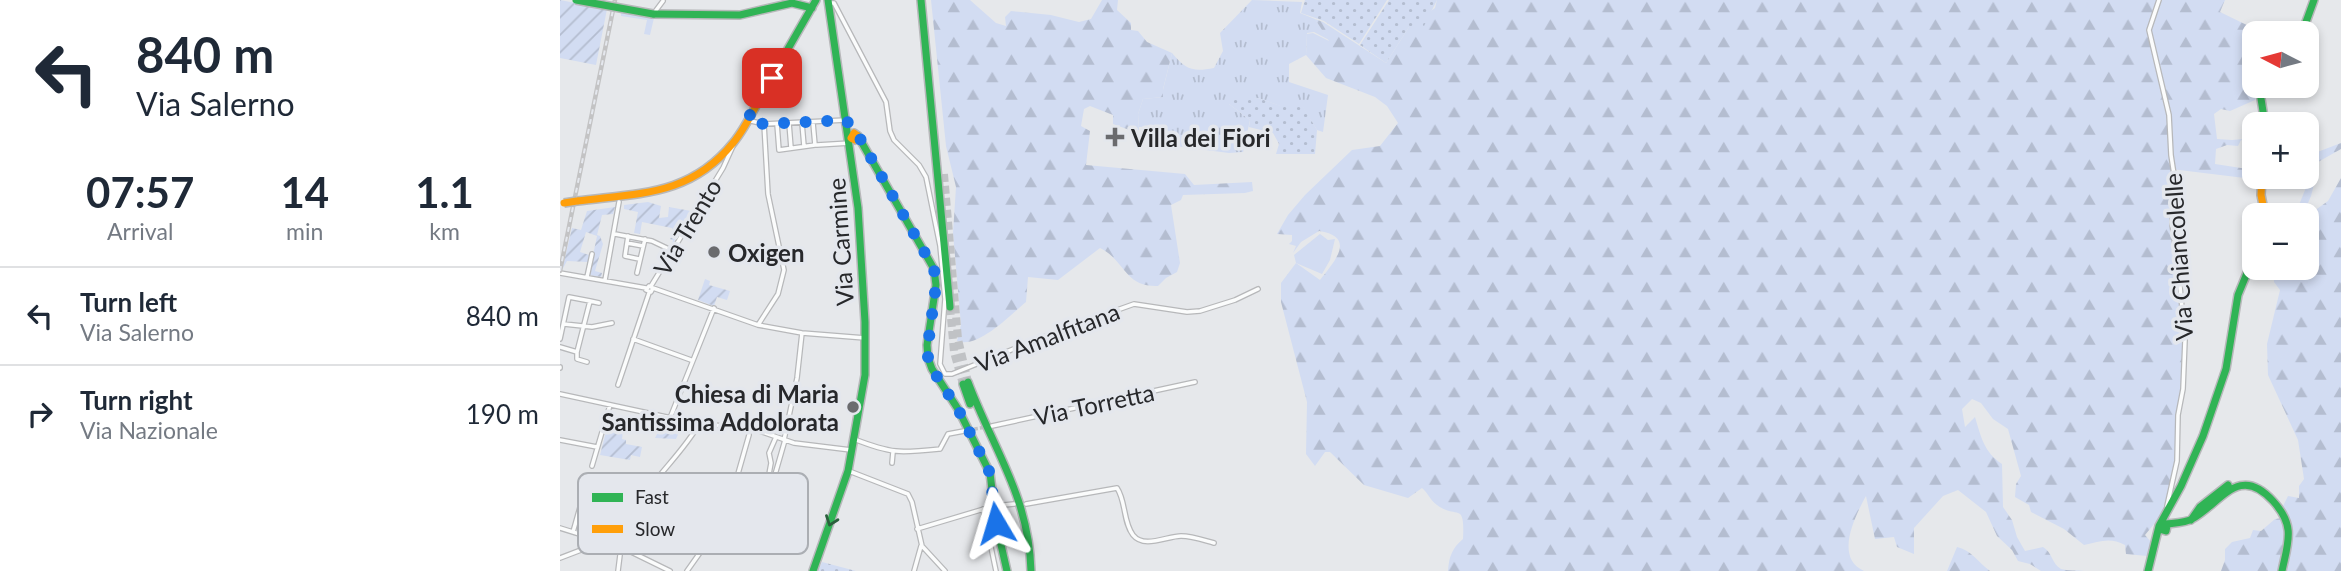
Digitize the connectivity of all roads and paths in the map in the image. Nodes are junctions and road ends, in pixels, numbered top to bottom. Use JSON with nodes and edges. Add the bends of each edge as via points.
{"nodes":[{"id":1,"x":576,"y":0,"type":"edge"},
{"id":2,"x":923,"y":0,"type":"edge"},
{"id":3,"x":2159,"y":0,"type":"edge"},
{"id":4,"x":2314,"y":0,"type":"edge"},
{"id":5,"x":664,"y":1,"type":"edge"},
{"id":6,"x":821,"y":2,"type":"edge"},
{"id":7,"x":657,"y":14,"type":"junction"},
{"id":8,"x":2306,"y":21,"type":"edge"},
{"id":9,"x":747,"y":120,"type":"junction"},
{"id":10,"x":846,"y":120,"type":"junction"},
{"id":11,"x":813,"y":122,"type":"junction"},
{"id":12,"x":789,"y":123,"type":"junction"},
{"id":13,"x":802,"y":123,"type":"junction"},
{"id":14,"x":764,"y":124,"type":"junction"},
{"id":15,"x":777,"y":124,"type":"junction"},
{"id":16,"x":853,"y":139,"type":"junction"},
{"id":17,"x":735,"y":141,"type":"junction"},
{"id":18,"x":816,"y":145,"type":"junction"},
{"id":19,"x":804,"y":146,"type":"junction"},
{"id":20,"x":791,"y":148,"type":"junction"},
{"id":21,"x":720,"y":159,"type":"junction"},
{"id":22,"x":723,"y":168,"type":"junction"},
{"id":23,"x":944,"y":174,"type":"tunnel mouth"},
{"id":24,"x":620,"y":202,"type":"dead end"},
{"id":25,"x":562,"y":203,"type":"edge"},
{"id":26,"x":615,"y":234,"type":"junction"},
{"id":27,"x":628,"y":236,"type":"junction"},
{"id":28,"x":645,"y":239,"type":"junction"},
{"id":29,"x":628,"y":243,"type":"junction"},
{"id":30,"x":643,"y":246,"type":"junction"},
{"id":31,"x":673,"y":251,"type":"junction"},
{"id":32,"x":592,"y":254,"type":"dead end"},
{"id":33,"x":639,"y":259,"type":"junction"},
{"id":34,"x":560,"y":273,"type":"edge"},
{"id":35,"x":637,"y":273,"type":"dead end"},
{"id":36,"x":587,"y":277,"type":"junction"},
{"id":37,"x":605,"y":280,"type":"junction"},
{"id":38,"x":2244,"y":280,"type":"edge"},
{"id":39,"x":650,"y":289,"type":"junction"},
{"id":40,"x":1258,"y":289,"type":"dead end"},
{"id":41,"x":590,"y":301,"type":"junction"},
{"id":42,"x":598,"y":303,"type":"dead end"},
{"id":43,"x":950,"y":307,"type":"tunnel mouth"},
{"id":44,"x":714,"y":308,"type":"junction"},
{"id":45,"x":612,"y":323,"type":"dead end"},
{"id":46,"x":564,"y":324,"type":"junction"},
{"id":47,"x":585,"y":326,"type":"junction"},
{"id":48,"x":758,"y":326,"type":"junction"},
{"id":49,"x":802,"y":333,"type":"junction"},
{"id":50,"x":865,"y":338,"type":"junction"},
{"id":51,"x":560,"y":339,"type":"edge"},
{"id":52,"x":633,"y":339,"type":"junction"},
{"id":53,"x":560,"y":347,"type":"edge"},
{"id":54,"x":577,"y":352,"type":"junction"},
{"id":55,"x":691,"y":360,"type":"junction"},
{"id":56,"x":587,"y":362,"type":"dead end"},
{"id":57,"x":1195,"y":382,"type":"dead end"},
{"id":58,"x":966,"y":383,"type":"tunnel mouth"},
{"id":59,"x":618,"y":385,"type":"dead end"},
{"id":60,"x":560,"y":394,"type":"edge"},
{"id":61,"x":610,"y":404,"type":"junction"},
{"id":62,"x":670,"y":418,"type":"junction"},
{"id":63,"x":699,"y":424,"type":"junction"},
{"id":64,"x":992,"y":426,"type":"tunnel mouth"},
{"id":65,"x":964,"y":431,"type":"tunnel mouth"},
{"id":66,"x":749,"y":435,"type":"dead end"},
{"id":67,"x":776,"y":437,"type":"junction"},
{"id":68,"x":854,"y":439,"type":"junction"},
{"id":69,"x":560,"y":440,"type":"edge"},
{"id":70,"x":785,"y":440,"type":"junction"},
{"id":71,"x":597,"y":447,"type":"junction"},
{"id":72,"x":851,"y":450,"type":"junction"},
{"id":73,"x":893,"y":452,"type":"junction"},
{"id":74,"x":892,"y":463,"type":"dead end"},
{"id":75,"x":592,"y":466,"type":"dead end"},
{"id":76,"x":848,"y":471,"type":"junction"},
{"id":77,"x":661,"y":473,"type":"edge"},
{"id":78,"x":738,"y":473,"type":"edge"},
{"id":79,"x":769,"y":473,"type":"edge"},
{"id":80,"x":775,"y":473,"type":"edge"},
{"id":81,"x":2228,"y":485,"type":"dead end"},
{"id":82,"x":1026,"y":504,"type":"dead end"},
{"id":83,"x":1014,"y":505,"type":"dead end"},
{"id":84,"x":994,"y":506,"type":"junction"},
{"id":85,"x":983,"y":509,"type":"junction"},
{"id":86,"x":578,"y":514,"type":"edge"},
{"id":87,"x":2191,"y":520,"type":"junction"},
{"id":88,"x":2164,"y":524,"type":"junction"},
{"id":89,"x":560,"y":528,"type":"edge"},
{"id":90,"x":917,"y":529,"type":"junction"},
{"id":91,"x":573,"y":532,"type":"junction"},
{"id":92,"x":578,"y":534,"type":"edge"},
{"id":93,"x":1214,"y":542,"type":"dead end"},
{"id":94,"x":922,"y":546,"type":"junction"},
{"id":95,"x":578,"y":551,"type":"edge"},
{"id":96,"x":635,"y":554,"type":"edge"},
{"id":97,"x":699,"y":554,"type":"edge"},
{"id":98,"x":560,"y":558,"type":"edge"},
{"id":99,"x":670,"y":571,"type":"edge"},
{"id":100,"x":687,"y":571,"type":"edge"},
{"id":101,"x":813,"y":571,"type":"edge"},
{"id":102,"x":914,"y":571,"type":"edge"},
{"id":103,"x":945,"y":571,"type":"edge"},
{"id":104,"x":996,"y":571,"type":"edge"},
{"id":105,"x":1007,"y":571,"type":"edge"},
{"id":106,"x":1029,"y":571,"type":"edge"},
{"id":107,"x":2148,"y":571,"type":"edge"},
{"id":108,"x":2282,"y":571,"type":"edge"}],
"edges":[{"from":1,"to":7,"type":"main road","bridge":true},
{"from":2,"to":23,"type":"main road"},
{"from":2,"to":43,"type":"main road"},
{"from":3,"to":88,"type":"street","name":"Via Chiancolelle","via":[[2149,30],[2169,115],[2175,181],[2172,224],[2185,340],[2177,461]]},
{"from":4,"to":8,"type":"main road"},
{"from":5,"to":7,"type":"street"},
{"from":5,"to":7,"type":"street"},
{"from":6,"to":7,"type":"main road","via":[[792,3],[740,15]]},
{"from":6,"to":9,"type":"main road","via":[[794,38]]},
{"from":6,"to":10,"type":"main road","name":"Via Carmine","via":[[835,49]]},
{"from":6,"to":40,"type":"street","name":"Via Amalfitana","via":[[834,3],[886,102],[894,140],[926,177],[945,299],[940,364],[944,373],[953,374],[1134,304],[1200,311]]},
{"from":9,"to":14,"type":"street"},
{"from":9,"to":17,"type":"main road"},
{"from":10,"to":11,"type":"street"},
{"from":10,"to":16,"type":"main road","name":"Via Carmine"},
{"from":11,"to":13,"type":"street"},
{"from":11,"to":18,"type":"street"},
{"from":12,"to":13,"type":"street"},
{"from":12,"to":15,"type":"street"},
{"from":12,"to":20,"type":"street"},
{"from":13,"to":19,"type":"street"},
{"from":14,"to":15,"type":"street"},
{"from":14,"to":48,"type":"street","via":[[768,194],[784,270],[778,294]]},
{"from":15,"to":20,"type":"street","via":[[779,150]]},
{"from":16,"to":18,"type":"street"},
{"from":16,"to":50,"type":"main road","name":"Via Carmine"},
{"from":16,"to":84,"type":"main road","via":[[869,155],[934,269],[928,358],[983,457]]},
{"from":17,"to":21,"type":"main road"},
{"from":17,"to":22,"type":"street","name":"Via Trento"},
{"from":18,"to":19,"type":"street"},
{"from":19,"to":20,"type":"street"},
{"from":21,"to":22,"type":"street","name":"Via Trento"},
{"from":21,"to":25,"type":"main road","bridge":true,"via":[[699,175],[667,189]]},
{"from":22,"to":31,"type":"street","name":"Via Trento"},
{"from":24,"to":26,"type":"street"},
{"from":26,"to":27,"type":"street"},
{"from":26,"to":37,"type":"street"},
{"from":27,"to":28,"type":"street"},
{"from":27,"to":29,"type":"street"},
{"from":28,"to":30,"type":"street"},
{"from":28,"to":31,"type":"street"},
{"from":29,"to":30,"type":"street"},
{"from":29,"to":33,"type":"street","via":[[625,256]]},
{"from":30,"to":33,"type":"street"},
{"from":31,"to":39,"type":"street","name":"Via Trento"},
{"from":32,"to":36,"type":"street"},
{"from":33,"to":35,"type":"street"},
{"from":34,"to":36,"type":"street"},
{"from":36,"to":37,"type":"street"},
{"from":37,"to":39,"type":"street"},
{"from":38,"to":88,"type":"main road","via":[[2226,369],[2203,436]]},
{"from":39,"to":44,"type":"street"},
{"from":39,"to":52,"type":"street","name":"Via Trento"},
{"from":41,"to":42,"type":"street"},
{"from":41,"to":46,"type":"street","via":[[569,297]]},
{"from":41,"to":47,"type":"street"},
{"from":44,"to":48,"type":"street"},
{"from":44,"to":55,"type":"street"},
{"from":45,"to":47,"type":"street"},
{"from":46,"to":47,"type":"street"},
{"from":46,"to":51,"type":"street"},
{"from":47,"to":54,"type":"street"},
{"from":48,"to":49,"type":"street"},
{"from":49,"to":50,"type":"street"},
{"from":49,"to":70,"type":"street"},
{"from":50,"to":68,"type":"main road","name":"Via Carmine","via":[[865,375]]},
{"from":52,"to":55,"type":"street"},
{"from":52,"to":59,"type":"street","name":"Via Trento"},
{"from":53,"to":54,"type":"street"},
{"from":54,"to":56,"type":"street","via":[[577,359]]},
{"from":55,"to":62,"type":"street"},
{"from":57,"to":64,"type":"street","name":"Via Torretta"},
{"from":58,"to":106,"type":"main road","via":[[1019,494],[1029,528]]},
{"from":60,"to":61,"type":"street"},
{"from":61,"to":62,"type":"street"},
{"from":61,"to":71,"type":"street"},
{"from":62,"to":63,"type":"street"},
{"from":63,"to":67,"type":"street","via":[[737,426]]},
{"from":63,"to":77,"type":"street"},
{"from":65,"to":73,"type":"street","via":[[948,434],[940,449]]},
{"from":66,"to":78,"type":"street"},
{"from":67,"to":70,"type":"street"},
{"from":67,"to":79,"type":"street","via":[[769,453]]},
{"from":68,"to":72,"type":"main road","name":"Via Carmine"},
{"from":68,"to":73,"type":"street"},
{"from":69,"to":71,"type":"street"},
{"from":70,"to":72,"type":"street"},
{"from":70,"to":80,"type":"street"},
{"from":71,"to":75,"type":"street"},
{"from":72,"to":76,"type":"main road","name":"Via Carmine"},
{"from":73,"to":74,"type":"street"},
{"from":76,"to":90,"type":"street","via":[[908,494]]},
{"from":76,"to":101,"type":"main road","name":"Via Carmine","one_way":true},
{"from":81,"to":87,"type":"main road"},
{"from":82,"to":93,"type":"street","via":[[1117,488],[1132,535],[1138,539],[1147,542],[1185,536]]},
{"from":83,"to":84,"type":"street"},
{"from":84,"to":85,"type":"street"},
{"from":84,"to":105,"type":"main road"},
{"from":85,"to":90,"type":"street"},
{"from":85,"to":104,"type":"street"},
{"from":86,"to":91,"type":"street"},
{"from":87,"to":88,"type":"main road"},
{"from":87,"to":108,"type":"main road","via":[[2235,486],[2258,488],[2283,515],[2289,529]]},
{"from":88,"to":107,"type":"main road"},
{"from":89,"to":91,"type":"street"},
{"from":90,"to":94,"type":"street"},
{"from":91,"to":92,"type":"street"},
{"from":94,"to":102,"type":"street"},
{"from":94,"to":103,"type":"street"},
{"from":95,"to":98,"type":"street"},
{"from":96,"to":99,"type":"street"},
{"from":97,"to":100,"type":"street"}]}
